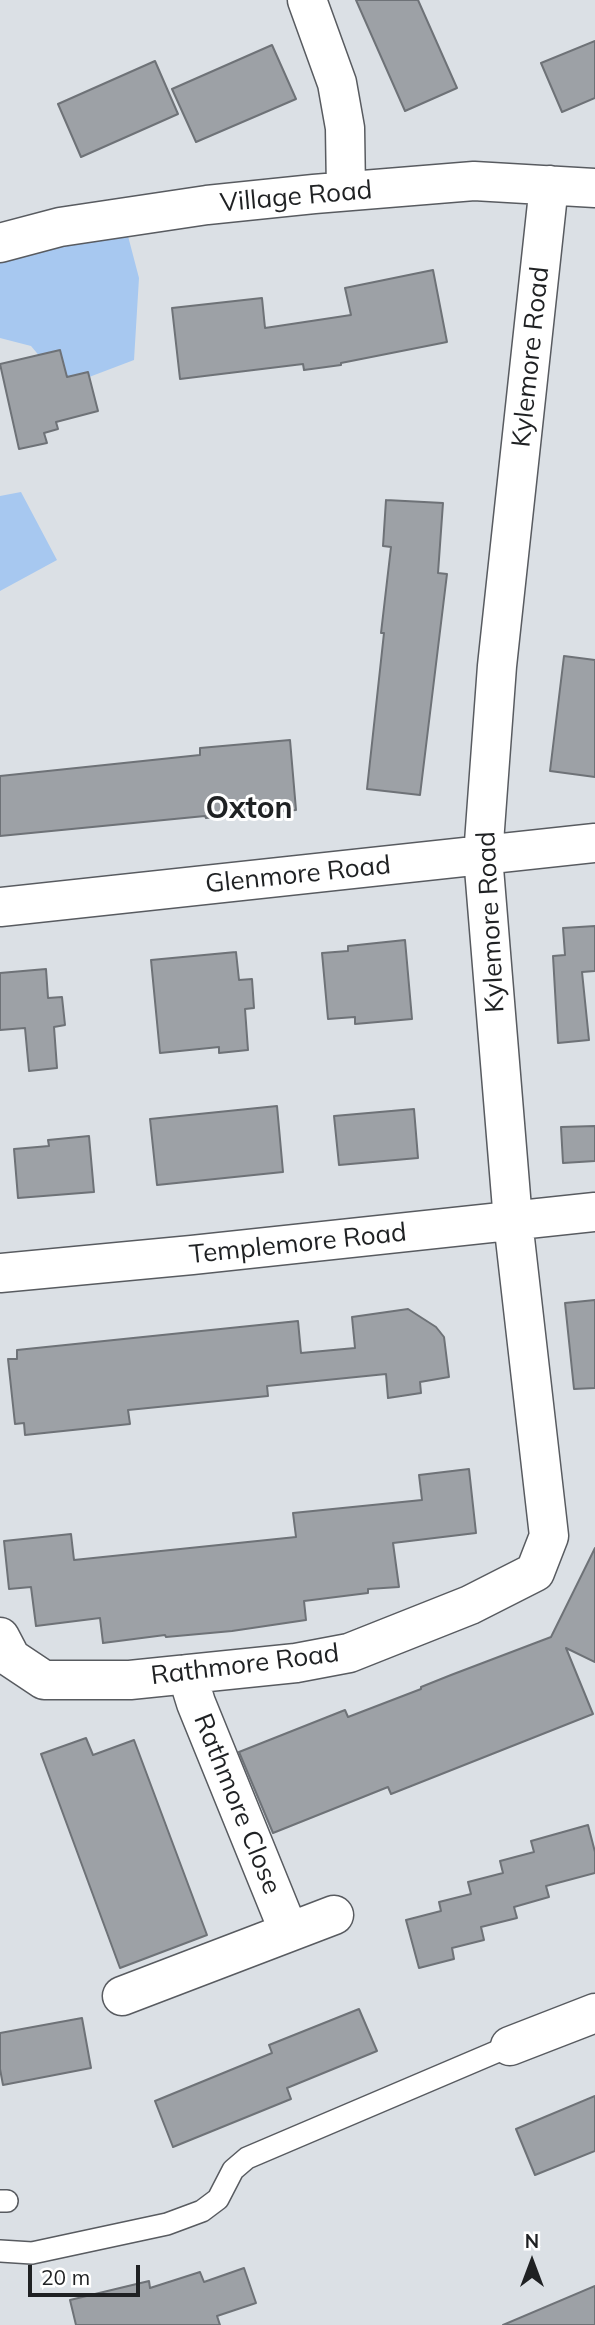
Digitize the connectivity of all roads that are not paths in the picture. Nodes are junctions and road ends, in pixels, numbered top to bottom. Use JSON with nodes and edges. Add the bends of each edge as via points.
{"nodes":[{"id":1,"x":307,"y":0,"type":"edge"},
{"id":2,"x":549,"y":185,"type":"junction"},
{"id":3,"x":595,"y":188,"type":"edge"},
{"id":4,"x":346,"y":191,"type":"junction"},
{"id":5,"x":0,"y":243,"type":"edge"},
{"id":6,"x":595,"y":843,"type":"edge"},
{"id":7,"x":483,"y":856,"type":"junction"},
{"id":8,"x":0,"y":907,"type":"edge"},
{"id":9,"x":595,"y":1212,"type":"edge"},
{"id":10,"x":513,"y":1221,"type":"junction"},
{"id":11,"x":0,"y":1273,"type":"edge"},
{"id":12,"x":535,"y":1572,"type":"joint"},
{"id":13,"x":0,"y":1637,"type":"edge"},
{"id":14,"x":187,"y":1674,"type":"junction"},
{"id":15,"x":334,"y":1915,"type":"dead end"},
{"id":16,"x":289,"y":1932,"type":"junction"},
{"id":17,"x":124,"y":1999,"type":"dead end"},
{"id":18,"x":595,"y":2013,"type":"edge"},
{"id":19,"x":510,"y":2046,"type":"joint"},
{"id":20,"x":0,"y":2251,"type":"edge"}],
"edges":[{"from":1,"to":4,"type":"street","via":[[337,83],[345,128]]},
{"from":2,"to":3,"type":"street","name":"Village Road"},
{"from":2,"to":4,"type":"street","name":"Village Road","via":[[474,181]]},
{"from":2,"to":7,"type":"street","name":"Kylemore Road","via":[[497,666]]},
{"from":4,"to":5,"type":"street","name":"Village Road","via":[[207,205],[60,228]]},
{"from":6,"to":7,"type":"street","name":"Glenmore Road"},
{"from":7,"to":8,"type":"street","name":"Glenmore Road"},
{"from":7,"to":10,"type":"street","name":"Kylemore Road"},
{"from":9,"to":10,"type":"street","name":"Templemore Road"},
{"from":10,"to":11,"type":"street","name":"Templemore Road"},
{"from":10,"to":12,"type":"street","name":"Kylemore Road","via":[[549,1536]]},
{"from":12,"to":14,"type":"street","name":"Rathmore Road","via":[[470,1605],[349,1653]]},
{"from":13,"to":14,"type":"street","name":"Rathmore Road","via":[[11,1658],[44,1680],[130,1680]]},
{"from":14,"to":16,"type":"street","name":"Rathmore Close"},
{"from":15,"to":16,"type":"street"},
{"from":16,"to":17,"type":"street"},
{"from":18,"to":19,"type":"street"},
{"from":19,"to":20,"type":"lane","via":[[247,2158],[233,2170],[218,2199],[202,2211],[167,2224],[32,2253]]}]}
